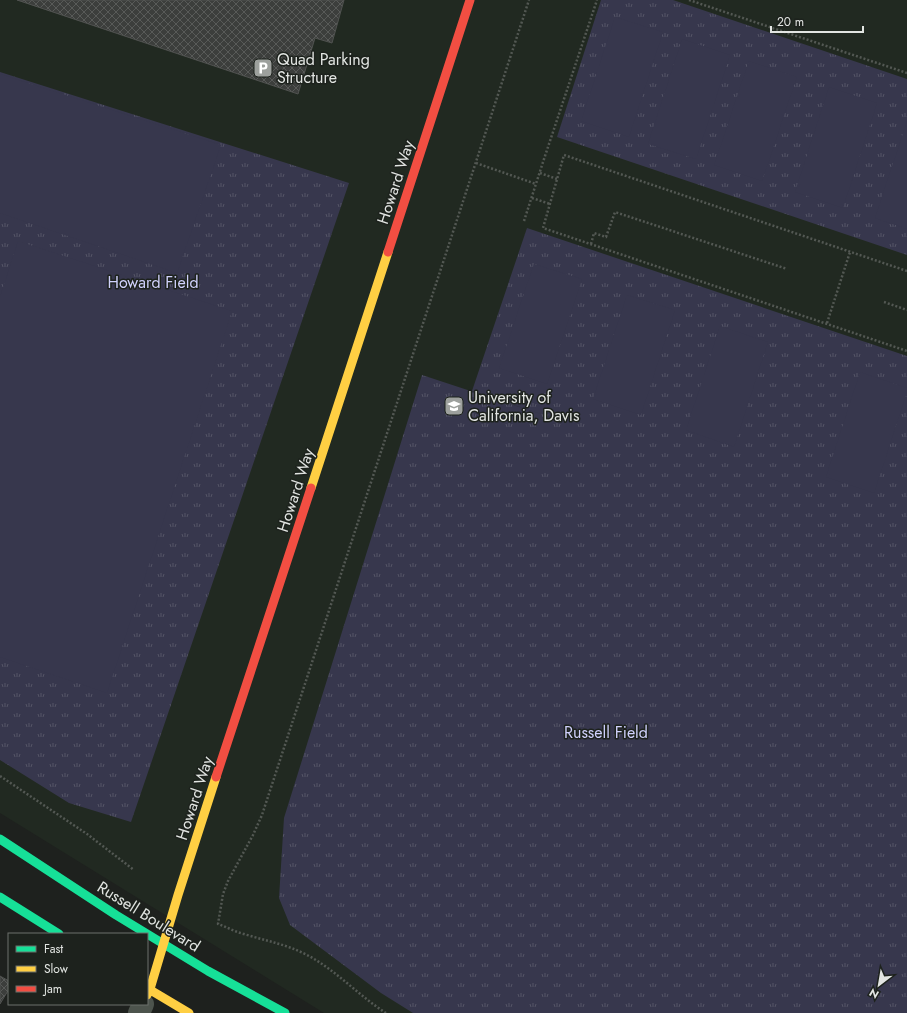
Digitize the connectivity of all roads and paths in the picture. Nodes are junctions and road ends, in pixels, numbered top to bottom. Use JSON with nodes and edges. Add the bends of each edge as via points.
{"nodes":[{"id":1,"x":470,"y":0,"type":"edge"},
{"id":2,"x":529,"y":0,"type":"edge"},
{"id":3,"x":597,"y":0,"type":"edge"},
{"id":4,"x":689,"y":0,"type":"edge"},
{"id":5,"x":907,"y":73,"type":"edge"},
{"id":6,"x":476,"y":163,"type":"junction"},
{"id":7,"x":540,"y":173,"type":"junction"},
{"id":8,"x":557,"y":179,"type":"junction"},
{"id":9,"x":536,"y":184,"type":"junction"},
{"id":10,"x":532,"y":198,"type":"junction"},
{"id":11,"x":550,"y":204,"type":"junction"},
{"id":12,"x":524,"y":221,"type":"dead end"},
{"id":13,"x":591,"y":244,"type":"junction"},
{"id":14,"x":850,"y":252,"type":"junction"},
{"id":15,"x":787,"y":269,"type":"dead end"},
{"id":16,"x":907,"y":271,"type":"edge"},
{"id":17,"x":884,"y":302,"type":"dead end"},
{"id":18,"x":907,"y":310,"type":"edge"},
{"id":19,"x":827,"y":324,"type":"junction"},
{"id":20,"x":907,"y":351,"type":"edge"},
{"id":21,"x":0,"y":776,"type":"edge"},
{"id":22,"x":0,"y":838,"type":"edge"},
{"id":23,"x":134,"y":870,"type":"dead end"},
{"id":24,"x":0,"y":897,"type":"edge"},
{"id":25,"x":57,"y":933,"type":"edge"},
{"id":26,"x":145,"y":933,"type":"edge"},
{"id":27,"x":148,"y":935,"type":"edge"},
{"id":28,"x":164,"y":944,"type":"junction"},
{"id":29,"x":148,"y":991,"type":"edge"},
{"id":30,"x":148,"y":994,"type":"edge"},
{"id":31,"x":189,"y":1013,"type":"edge"},
{"id":32,"x":285,"y":1013,"type":"edge"},
{"id":33,"x":386,"y":1013,"type":"edge"}],
"edges":[{"from":1,"to":28,"type":"street","name":"Howard Way","via":[[180,888]]},
{"from":2,"to":6,"type":"path"},
{"from":3,"to":7,"type":"path"},
{"from":4,"to":5,"type":"path"},
{"from":6,"to":9,"type":"path"},
{"from":6,"to":33,"type":"path","via":[[262,815],[228,881],[218,924],[242,934],[284,945],[308,956]]},
{"from":7,"to":8,"type":"path"},
{"from":7,"to":9,"type":"path"},
{"from":8,"to":11,"type":"path"},
{"from":8,"to":14,"type":"path","via":[[564,156]]},
{"from":9,"to":10,"type":"path"},
{"from":10,"to":11,"type":"path"},
{"from":10,"to":12,"type":"path"},
{"from":11,"to":13,"type":"path","via":[[543,228]]},
{"from":13,"to":15,"type":"path","via":[[594,233],[606,237],[615,212]]},
{"from":13,"to":19,"type":"path"},
{"from":14,"to":16,"type":"path"},
{"from":14,"to":19,"type":"path"},
{"from":17,"to":18,"type":"path"},
{"from":19,"to":20,"type":"path"},
{"from":21,"to":23,"type":"path","via":[[87,834]]},
{"from":22,"to":26,"type":"street","name":"Russell Boulevard"},
{"from":24,"to":25,"type":"street"},
{"from":27,"to":28,"type":"street","name":"Russell Boulevard"},
{"from":28,"to":29,"type":"street","name":"Howard Way"},
{"from":28,"to":32,"type":"street","name":"Russell Boulevard"},
{"from":30,"to":31,"type":"street"}]}
